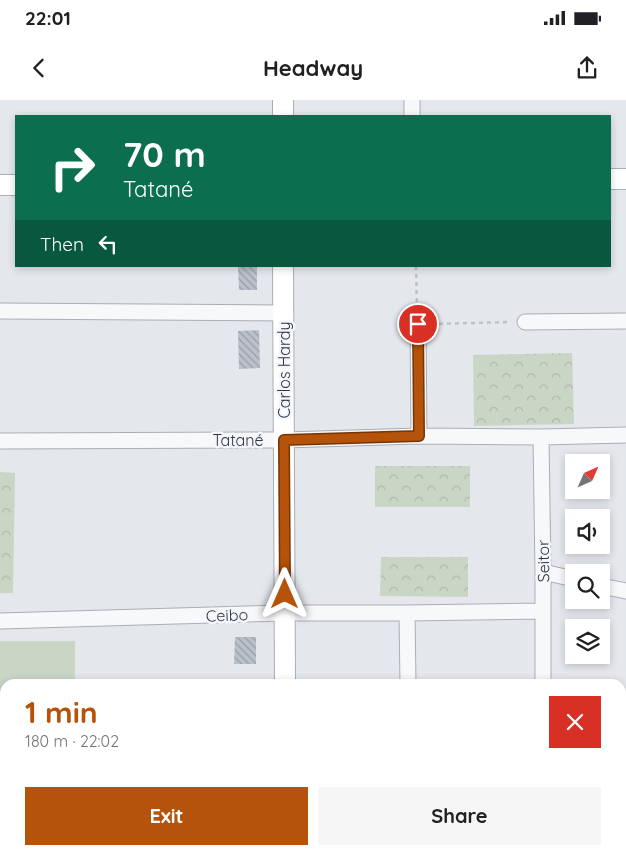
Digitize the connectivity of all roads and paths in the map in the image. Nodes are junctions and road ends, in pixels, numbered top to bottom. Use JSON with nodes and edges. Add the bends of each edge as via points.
{"nodes":[{"id":1,"x":283,"y":100,"type":"edge"},
{"id":2,"x":412,"y":100,"type":"edge"},
{"id":3,"x":283,"y":115,"type":"edge"},
{"id":4,"x":412,"y":115,"type":"edge"},
{"id":5,"x":626,"y":179,"type":"edge"},
{"id":6,"x":611,"y":180,"type":"edge"},
{"id":7,"x":0,"y":185,"type":"edge"},
{"id":8,"x":15,"y":185,"type":"edge"},
{"id":9,"x":284,"y":267,"type":"edge"},
{"id":10,"x":416,"y":267,"type":"edge"},
{"id":11,"x":0,"y":311,"type":"edge"},
{"id":12,"x":284,"y":313,"type":"junction"},
{"id":13,"x":626,"y":321,"type":"edge"},
{"id":14,"x":525,"y":322,"type":"joint"},
{"id":15,"x":418,"y":324,"type":"junction"},
{"id":16,"x":626,"y":435,"type":"edge"},
{"id":17,"x":419,"y":436,"type":"junction"},
{"id":18,"x":541,"y":437,"type":"junction"},
{"id":19,"x":284,"y":440,"type":"junction"},
{"id":20,"x":0,"y":441,"type":"edge"},
{"id":21,"x":543,"y":572,"type":"junction"},
{"id":22,"x":565,"y":577,"type":"edge"},
{"id":23,"x":610,"y":588,"type":"edge"},
{"id":24,"x":626,"y":591,"type":"edge"},
{"id":25,"x":543,"y":611,"type":"junction"},
{"id":26,"x":285,"y":613,"type":"junction"},
{"id":27,"x":407,"y":613,"type":"junction"},
{"id":28,"x":0,"y":621,"type":"edge"},
{"id":29,"x":285,"y":679,"type":"edge"},
{"id":30,"x":408,"y":679,"type":"edge"},
{"id":31,"x":543,"y":679,"type":"edge"}],
"edges":[{"from":1,"to":3,"type":"street"},
{"from":2,"to":4,"type":"street"},
{"from":5,"to":6,"type":"street"},
{"from":7,"to":8,"type":"street"},
{"from":9,"to":12,"type":"street","name":"Carlos Hardy"},
{"from":10,"to":15,"type":"path"},
{"from":11,"to":12,"type":"street"},
{"from":12,"to":19,"type":"street","name":"Carlos Hardy"},
{"from":13,"to":14,"type":"street"},
{"from":14,"to":15,"type":"path"},
{"from":15,"to":17,"type":"street"},
{"from":16,"to":18,"type":"street","name":"Tatané"},
{"from":17,"to":18,"type":"street","name":"Tatané"},
{"from":17,"to":19,"type":"street","name":"Tatané"},
{"from":18,"to":21,"type":"street","name":"Seitor"},
{"from":19,"to":20,"type":"street","name":"Tatané"},
{"from":19,"to":26,"type":"street","name":"Carlos Hardy"},
{"from":21,"to":22,"type":"street"},
{"from":21,"to":25,"type":"street","name":"Seitor"},
{"from":23,"to":24,"type":"street"},
{"from":25,"to":27,"type":"street","name":"Ceibo"},
{"from":25,"to":31,"type":"street","name":"Seitor"},
{"from":26,"to":27,"type":"street","name":"Ceibo"},
{"from":26,"to":28,"type":"street","name":"Ceibo"},
{"from":26,"to":29,"type":"street","name":"Carlos Hardy"},
{"from":27,"to":30,"type":"street"}]}
